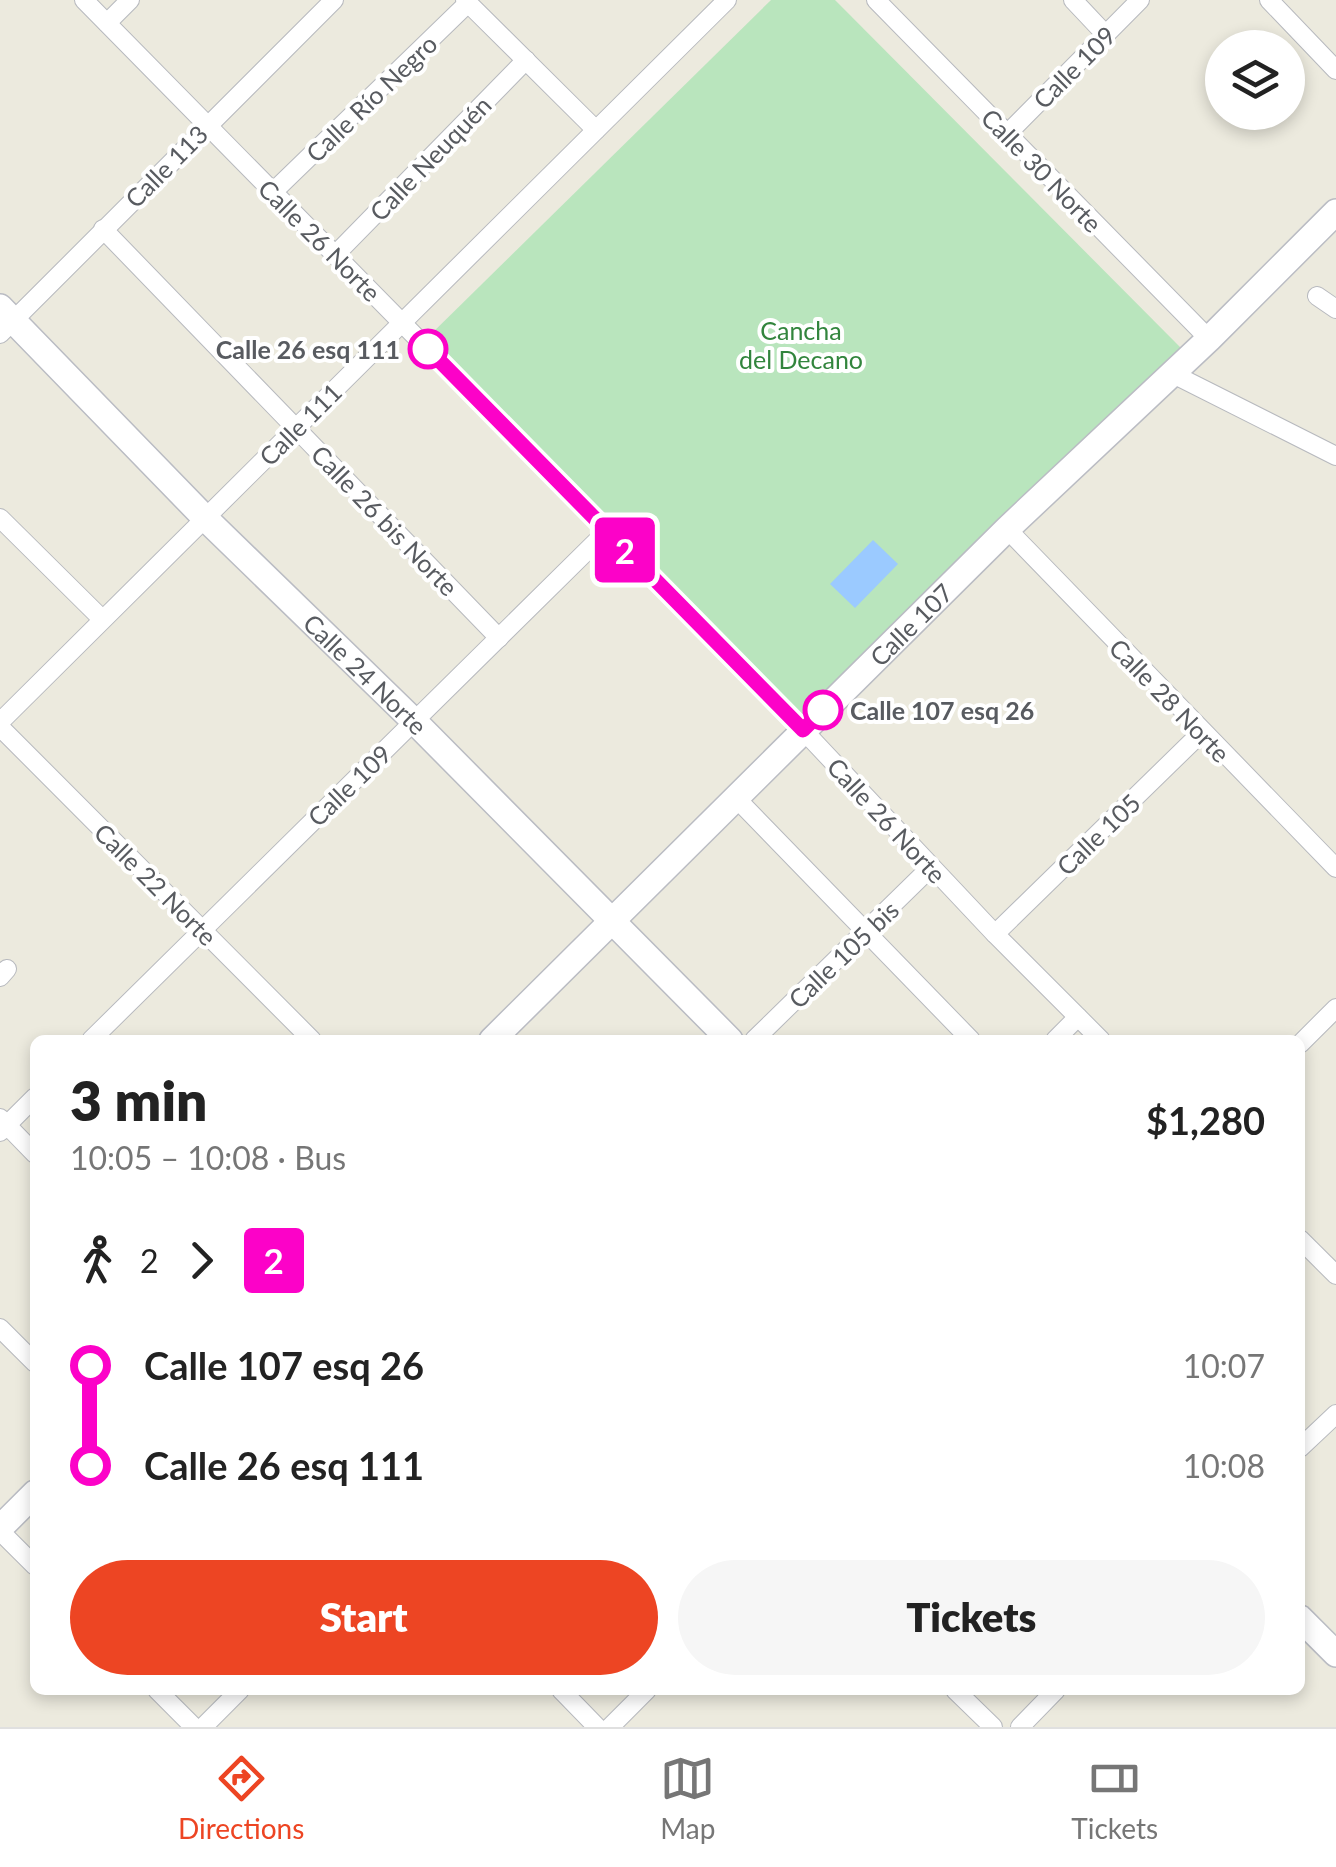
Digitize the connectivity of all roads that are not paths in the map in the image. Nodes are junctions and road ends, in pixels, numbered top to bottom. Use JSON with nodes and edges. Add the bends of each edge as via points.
{"nodes":[{"id":1,"x":84,"y":0,"type":"edge"},
{"id":2,"x":130,"y":0,"type":"edge"},
{"id":3,"x":334,"y":0,"type":"edge"},
{"id":4,"x":728,"y":0,"type":"edge"},
{"id":5,"x":876,"y":0,"type":"edge"},
{"id":6,"x":1073,"y":0,"type":"edge"},
{"id":7,"x":1140,"y":0,"type":"edge"},
{"id":8,"x":1269,"y":0,"type":"edge"},
{"id":9,"x":467,"y":2,"type":"edge"},
{"id":10,"x":106,"y":23,"type":"junction"},
{"id":11,"x":1106,"y":35,"type":"junction"},
{"id":12,"x":526,"y":60,"type":"junction"},
{"id":13,"x":1336,"y":70,"type":"edge"},
{"id":14,"x":207,"y":125,"type":"junction"},
{"id":15,"x":596,"y":130,"type":"junction"},
{"id":16,"x":1007,"y":134,"type":"junction"},
{"id":17,"x":273,"y":192,"type":"junction"},
{"id":18,"x":1336,"y":212,"type":"edge"},
{"id":19,"x":103,"y":229,"type":"junction"},
{"id":20,"x":335,"y":255,"type":"junction"},
{"id":21,"x":1317,"y":296,"type":"dead end"},
{"id":22,"x":1336,"y":310,"type":"edge"},
{"id":23,"x":5,"y":321,"type":"edge"},
{"id":24,"x":402,"y":323,"type":"junction"},
{"id":25,"x":1208,"y":339,"type":"junction"},
{"id":26,"x":1171,"y":373,"type":"junction"},
{"id":27,"x":296,"y":428,"type":"junction"},
{"id":28,"x":1336,"y":456,"type":"edge"},
{"id":29,"x":0,"y":518,"type":"edge"},
{"id":30,"x":206,"y":519,"type":"junction"},
{"id":31,"x":1007,"y":530,"type":"junction"},
{"id":32,"x":607,"y":531,"type":"junction"},
{"id":33,"x":102,"y":619,"type":"junction"},
{"id":34,"x":499,"y":638,"type":"junction"},
{"id":35,"x":414,"y":722,"type":"junction"},
{"id":36,"x":0,"y":724,"type":"edge"},
{"id":37,"x":803,"y":730,"type":"junction"},
{"id":38,"x":1202,"y":733,"type":"junction"},
{"id":39,"x":735,"y":797,"type":"junction"},
{"id":40,"x":931,"y":867,"type":"junction"},
{"id":41,"x":1336,"y":868,"type":"edge"},
{"id":42,"x":611,"y":920,"type":"junction"},
{"id":43,"x":201,"y":929,"type":"junction"},
{"id":44,"x":866,"y":932,"type":"junction"},
{"id":45,"x":994,"y":934,"type":"junction"},
{"id":46,"x":1336,"y":1008,"type":"edge"},
{"id":47,"x":1078,"y":1018,"type":"junction"},
{"id":48,"x":97,"y":1035,"type":"edge"},
{"id":49,"x":307,"y":1035,"type":"edge"},
{"id":50,"x":497,"y":1035,"type":"edge"},
{"id":51,"x":725,"y":1035,"type":"edge"},
{"id":52,"x":759,"y":1035,"type":"edge"},
{"id":53,"x":965,"y":1035,"type":"edge"},
{"id":54,"x":1061,"y":1035,"type":"edge"},
{"id":55,"x":1096,"y":1035,"type":"edge"},
{"id":56,"x":1305,"y":1039,"type":"edge"},
{"id":57,"x":30,"y":1101,"type":"edge"},
{"id":58,"x":2,"y":1125,"type":"edge"},
{"id":59,"x":30,"y":1150,"type":"edge"},
{"id":60,"x":1305,"y":1244,"type":"edge"},
{"id":61,"x":1336,"y":1275,"type":"edge"},
{"id":62,"x":0,"y":1328,"type":"edge"},
{"id":63,"x":30,"y":1358,"type":"edge"},
{"id":64,"x":1336,"y":1414,"type":"edge"},
{"id":65,"x":1305,"y":1443,"type":"edge"},
{"id":66,"x":30,"y":1498,"type":"edge"},
{"id":67,"x":0,"y":1529,"type":"edge"},
{"id":68,"x":30,"y":1561,"type":"edge"},
{"id":69,"x":1305,"y":1623,"type":"edge"},
{"id":70,"x":1336,"y":1654,"type":"edge"},
{"id":71,"x":162,"y":1695,"type":"edge"},
{"id":72,"x":235,"y":1695,"type":"edge"},
{"id":73,"x":566,"y":1695,"type":"edge"},
{"id":74,"x":643,"y":1695,"type":"edge"},
{"id":75,"x":961,"y":1695,"type":"edge"},
{"id":76,"x":1051,"y":1695,"type":"edge"},
{"id":77,"x":194,"y":1727,"type":"edge"},
{"id":78,"x":203,"y":1727,"type":"edge"},
{"id":79,"x":597,"y":1727,"type":"edge"},
{"id":80,"x":610,"y":1727,"type":"edge"},
{"id":81,"x":992,"y":1727,"type":"edge"},
{"id":82,"x":1020,"y":1727,"type":"edge"}],
"edges":[{"from":1,"to":10,"type":"street","name":"Calle 26 Norte"},
{"from":2,"to":10,"type":"street"},
{"from":3,"to":14,"type":"street","name":"Calle 113"},
{"from":4,"to":15,"type":"street","name":"Calle 111"},
{"from":5,"to":16,"type":"street","name":"Calle 30 Norte"},
{"from":6,"to":11,"type":"street"},
{"from":7,"to":11,"type":"street","name":"Calle 109"},
{"from":8,"to":13,"type":"street"},
{"from":9,"to":12,"type":"street"},
{"from":9,"to":17,"type":"street","name":"Calle Río Negro"},
{"from":10,"to":14,"type":"street","name":"Calle 26 Norte"},
{"from":11,"to":16,"type":"street","name":"Calle 109"},
{"from":12,"to":15,"type":"street"},
{"from":12,"to":20,"type":"street","name":"Calle Neuquén"},
{"from":14,"to":17,"type":"street","name":"Calle 26 Norte"},
{"from":14,"to":19,"type":"street","name":"Calle 113"},
{"from":15,"to":24,"type":"street","name":"Calle 111"},
{"from":16,"to":25,"type":"street","name":"Calle 30 Norte"},
{"from":17,"to":20,"type":"street","name":"Calle 26 Norte"},
{"from":18,"to":25,"type":"street","name":"Calle 107"},
{"from":19,"to":23,"type":"street","name":"Calle 113"},
{"from":19,"to":27,"type":"street","name":"Calle 26 bis Norte"},
{"from":20,"to":24,"type":"street","name":"Calle 26 Norte"},
{"from":21,"to":22,"type":"street"},
{"from":23,"to":30,"type":"street","name":"Calle 24 Norte"},
{"from":24,"to":27,"type":"street","name":"Calle 111"},
{"from":24,"to":32,"type":"street","name":"Calle 26 Norte"},
{"from":25,"to":26,"type":"street","name":"Calle 107"},
{"from":26,"to":28,"type":"street"},
{"from":26,"to":31,"type":"street","name":"Calle 107"},
{"from":27,"to":30,"type":"street","name":"Calle 111"},
{"from":27,"to":34,"type":"street","name":"Calle 26 bis Norte"},
{"from":29,"to":33,"type":"street"},
{"from":30,"to":33,"type":"street","name":"Calle 111"},
{"from":30,"to":35,"type":"street","name":"Calle 24 Norte"},
{"from":31,"to":37,"type":"street","name":"Calle 107"},
{"from":31,"to":38,"type":"street","name":"Calle 28 Norte"},
{"from":32,"to":34,"type":"street","name":"Calle 109"},
{"from":32,"to":37,"type":"street","name":"Calle 26 Norte"},
{"from":33,"to":36,"type":"street","name":"Calle 111"},
{"from":34,"to":35,"type":"street","name":"Calle 109"},
{"from":35,"to":42,"type":"street","name":"Calle 24 Norte"},
{"from":35,"to":43,"type":"street","name":"Calle 109"},
{"from":36,"to":43,"type":"street","name":"Calle 22 Norte"},
{"from":37,"to":39,"type":"street","name":"Calle 107"},
{"from":37,"to":40,"type":"street","name":"Calle 26 Norte"},
{"from":38,"to":41,"type":"street","name":"Calle 28 Norte"},
{"from":38,"to":45,"type":"street","name":"Calle 105"},
{"from":39,"to":42,"type":"street","name":"Calle 107"},
{"from":39,"to":44,"type":"street"},
{"from":40,"to":44,"type":"street","name":"Calle 105 bis"},
{"from":40,"to":45,"type":"street","name":"Calle 26 Norte"},
{"from":42,"to":50,"type":"street","name":"Calle 107"},
{"from":42,"to":51,"type":"street","name":"Calle 24 Norte"},
{"from":43,"to":48,"type":"street","name":"Calle 109"},
{"from":43,"to":49,"type":"street","name":"Calle 22 Norte"},
{"from":44,"to":52,"type":"street","name":"Calle 105 bis"},
{"from":44,"to":53,"type":"street"},
{"from":45,"to":47,"type":"street","name":"Calle 26 Norte"},
{"from":46,"to":56,"type":"street"},
{"from":47,"to":54,"type":"street"},
{"from":47,"to":55,"type":"street","name":"Calle 26 Norte"},
{"from":57,"to":58,"type":"street"},
{"from":58,"to":59,"type":"street"},
{"from":60,"to":61,"type":"street"},
{"from":62,"to":63,"type":"street"},
{"from":64,"to":65,"type":"street"},
{"from":66,"to":67,"type":"street"},
{"from":67,"to":68,"type":"street"},
{"from":69,"to":70,"type":"street"},
{"from":71,"to":77,"type":"street"},
{"from":72,"to":78,"type":"street"},
{"from":73,"to":79,"type":"street"},
{"from":74,"to":80,"type":"street"},
{"from":75,"to":81,"type":"street"},
{"from":76,"to":82,"type":"street"}]}
